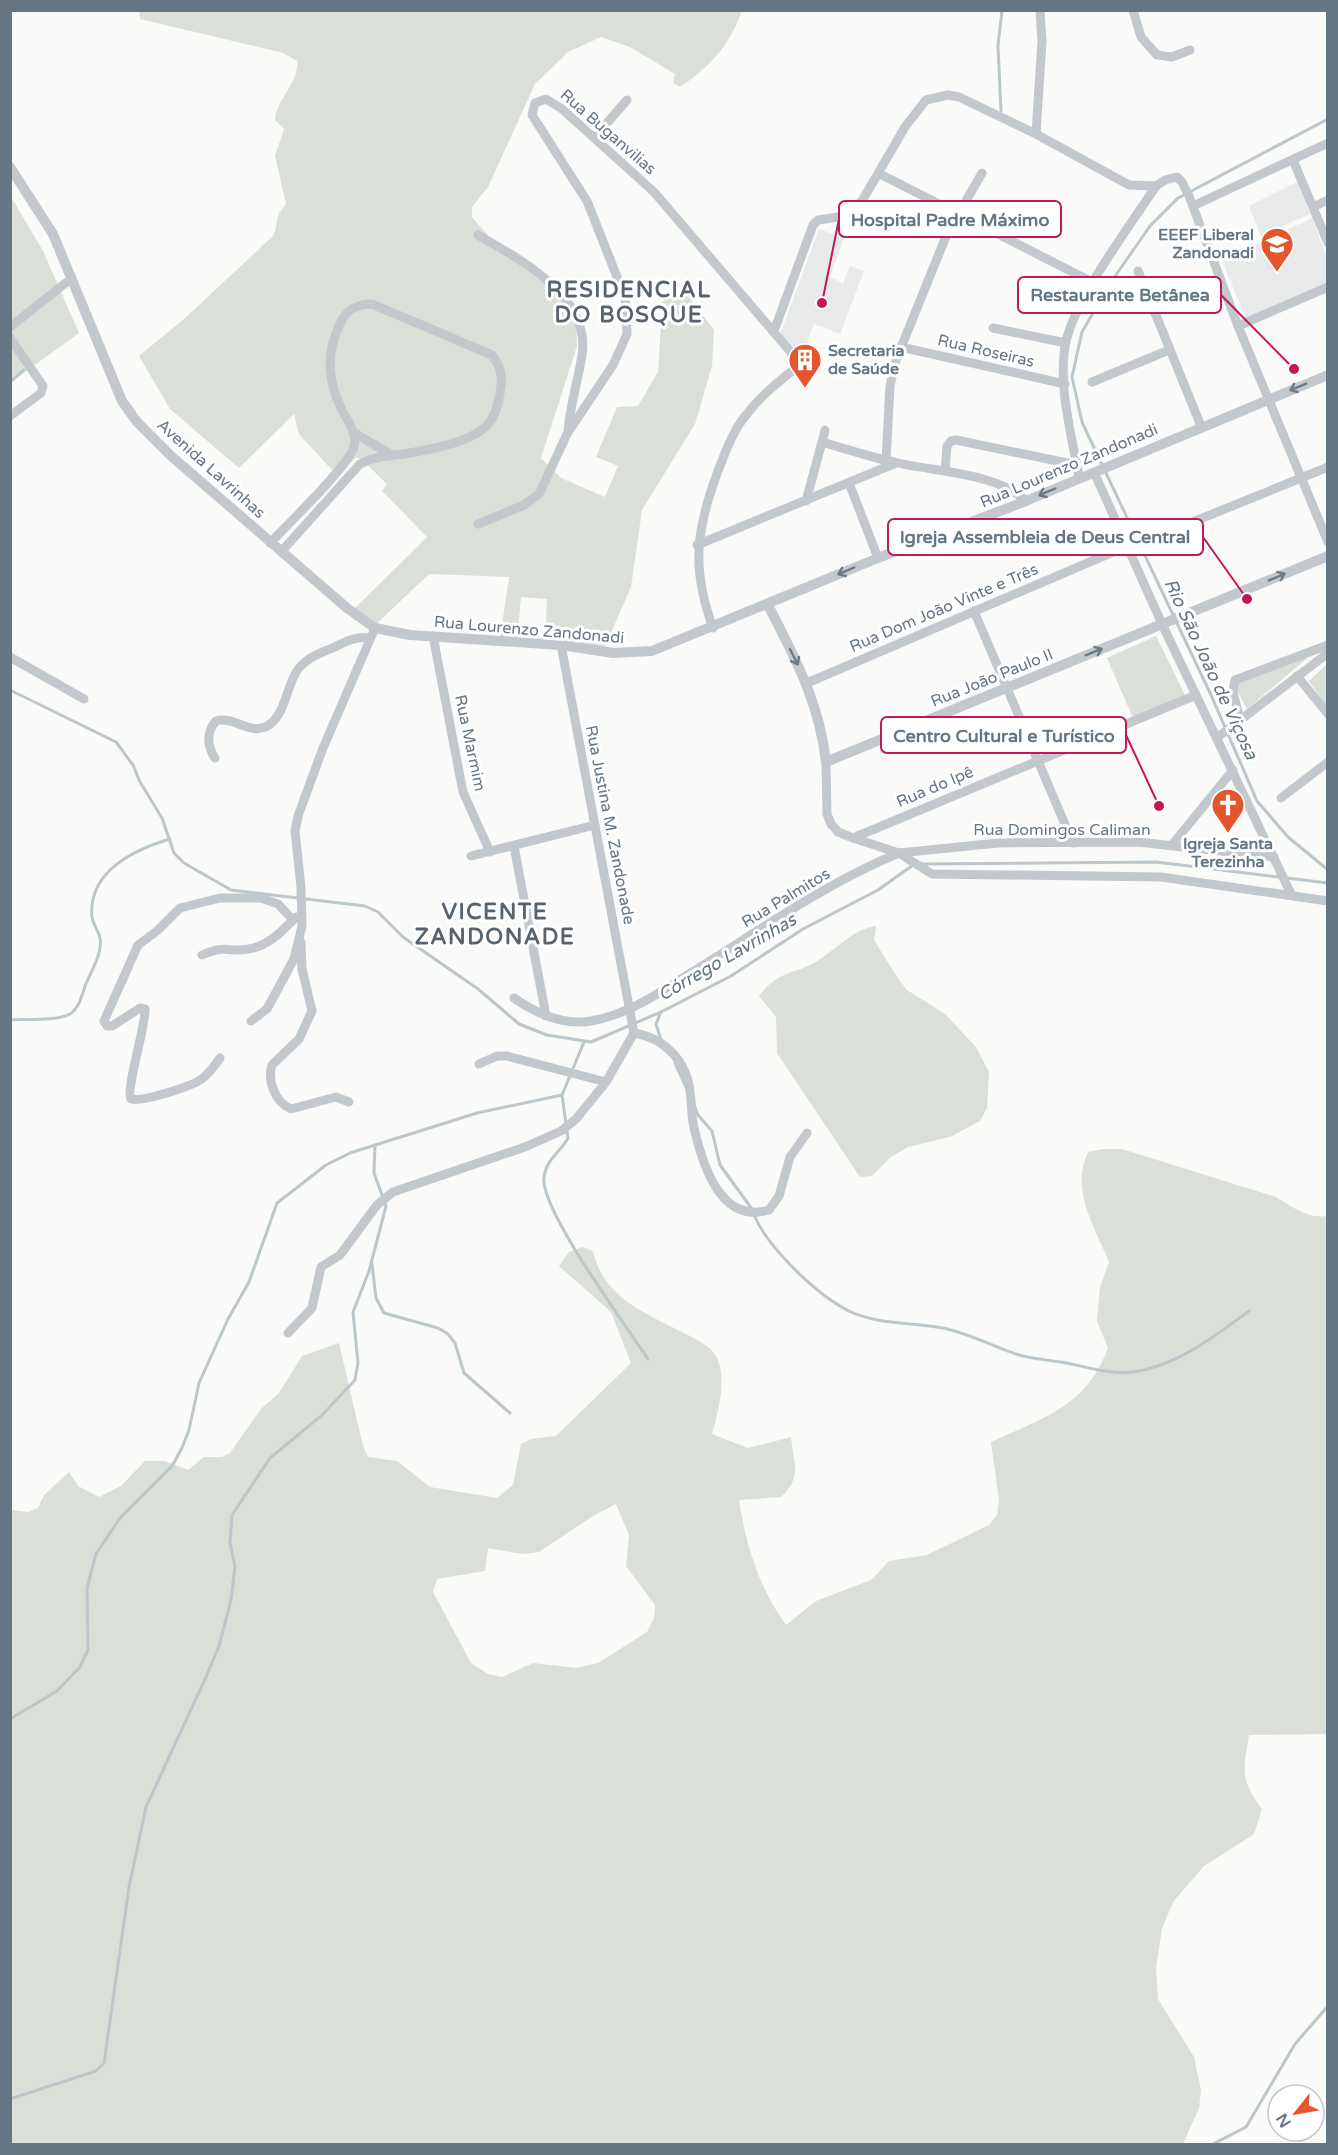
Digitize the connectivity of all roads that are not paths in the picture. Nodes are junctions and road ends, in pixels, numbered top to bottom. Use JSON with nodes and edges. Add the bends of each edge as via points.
{"nodes":[{"id":1,"x":1040,"y":10,"type":"edge"},
{"id":2,"x":1133,"y":10,"type":"edge"},
{"id":3,"x":1190,"y":50,"type":"dead end"},
{"id":4,"x":627,"y":100,"type":"dead end"},
{"id":5,"x":1036,"y":134,"type":"junction"},
{"id":6,"x":594,"y":138,"type":"junction"},
{"id":7,"x":1328,"y":143,"type":"edge"},
{"id":8,"x":1293,"y":160,"type":"junction"},
{"id":9,"x":10,"y":167,"type":"edge"},
{"id":10,"x":982,"y":173,"type":"dead end"},
{"id":11,"x":880,"y":174,"type":"junction"},
{"id":12,"x":1156,"y":186,"type":"junction"},
{"id":13,"x":1191,"y":201,"type":"junction"},
{"id":14,"x":1328,"y":201,"type":"edge"},
{"id":15,"x":1313,"y":207,"type":"junction"},
{"id":16,"x":958,"y":214,"type":"junction"},
{"id":17,"x":478,"y":235,"type":"dead end"},
{"id":18,"x":1328,"y":243,"type":"edge"},
{"id":19,"x":1138,"y":271,"type":"dead end"},
{"id":20,"x":72,"y":278,"type":"junction"},
{"id":21,"x":1094,"y":283,"type":"junction"},
{"id":22,"x":1328,"y":287,"type":"edge"},
{"id":23,"x":1148,"y":295,"type":"junction"},
{"id":24,"x":1120,"y":307,"type":"dead end"},
{"id":25,"x":1238,"y":326,"type":"junction"},
{"id":26,"x":11,"y":327,"type":"edge"},
{"id":27,"x":993,"y":328,"type":"dead end"},
{"id":28,"x":774,"y":331,"type":"junction"},
{"id":29,"x":10,"y":338,"type":"edge"},
{"id":30,"x":1066,"y":343,"type":"junction"},
{"id":31,"x":900,"y":347,"type":"junction"},
{"id":32,"x":1169,"y":350,"type":"junction"},
{"id":33,"x":1328,"y":375,"type":"edge"},
{"id":34,"x":1092,"y":382,"type":"dead end"},
{"id":35,"x":1065,"y":384,"type":"junction"},
{"id":36,"x":1269,"y":399,"type":"junction"},
{"id":37,"x":10,"y":416,"type":"edge"},
{"id":38,"x":1202,"y":426,"type":"junction"},
{"id":39,"x":825,"y":430,"type":"dead end"},
{"id":40,"x":354,"y":433,"type":"junction"},
{"id":41,"x":567,"y":434,"type":"junction"},
{"id":42,"x":822,"y":442,"type":"junction"},
{"id":43,"x":392,"y":455,"type":"junction"},
{"id":44,"x":885,"y":460,"type":"junction"},
{"id":45,"x":896,"y":463,"type":"junction"},
{"id":46,"x":1077,"y":465,"type":"junction"},
{"id":47,"x":1328,"y":467,"type":"edge"},
{"id":48,"x":1097,"y":470,"type":"junction"},
{"id":49,"x":945,"y":471,"type":"junction"},
{"id":50,"x":1079,"y":478,"type":"junction"},
{"id":51,"x":1300,"y":478,"type":"junction"},
{"id":52,"x":849,"y":483,"type":"junction"},
{"id":53,"x":806,"y":501,"type":"junction"},
{"id":54,"x":1026,"y":501,"type":"junction"},
{"id":55,"x":478,"y":524,"type":"dead end"},
{"id":56,"x":1151,"y":539,"type":"dead end"},
{"id":57,"x":1328,"y":542,"type":"edge"},
{"id":58,"x":270,"y":543,"type":"junction"},
{"id":59,"x":697,"y":545,"type":"junction"},
{"id":60,"x":1127,"y":546,"type":"junction"},
{"id":61,"x":281,"y":552,"type":"junction"},
{"id":62,"x":1328,"y":556,"type":"edge"},
{"id":63,"x":878,"y":558,"type":"junction"},
{"id":64,"x":768,"y":604,"type":"junction"},
{"id":65,"x":974,"y":611,"type":"junction"},
{"id":66,"x":1166,"y":623,"type":"junction"},
{"id":67,"x":713,"y":628,"type":"junction"},
{"id":68,"x":372,"y":633,"type":"junction"},
{"id":69,"x":433,"y":636,"type":"junction"},
{"id":70,"x":561,"y":645,"type":"junction"},
{"id":71,"x":1328,"y":645,"type":"edge"},
{"id":72,"x":1328,"y":652,"type":"edge"},
{"id":73,"x":10,"y":657,"type":"edge"},
{"id":74,"x":1297,"y":675,"type":"junction"},
{"id":75,"x":807,"y":682,"type":"junction"},
{"id":76,"x":1008,"y":687,"type":"junction"},
{"id":77,"x":1196,"y":695,"type":"junction"},
{"id":78,"x":84,"y":699,"type":"dead end"},
{"id":79,"x":1328,"y":714,"type":"edge"},
{"id":80,"x":1240,"y":720,"type":"junction"},
{"id":81,"x":1220,"y":735,"type":"junction"},
{"id":82,"x":215,"y":758,"type":"dead end"},
{"id":83,"x":1039,"y":760,"type":"junction"},
{"id":84,"x":826,"y":762,"type":"junction"},
{"id":85,"x":1328,"y":762,"type":"edge"},
{"id":86,"x":1233,"y":770,"type":"junction"},
{"id":87,"x":1281,"y":798,"type":"dead end"},
{"id":88,"x":595,"y":825,"type":"junction"},
{"id":89,"x":853,"y":838,"type":"junction"},
{"id":90,"x":1073,"y":843,"type":"junction"},
{"id":91,"x":514,"y":846,"type":"junction"},
{"id":92,"x":1171,"y":846,"type":"junction"},
{"id":93,"x":490,"y":852,"type":"junction"},
{"id":94,"x":899,"y":853,"type":"junction"},
{"id":95,"x":471,"y":856,"type":"dead end"},
{"id":96,"x":1274,"y":857,"type":"junction"},
{"id":97,"x":1289,"y":890,"type":"junction"},
{"id":98,"x":1328,"y":901,"type":"edge"},
{"id":99,"x":302,"y":911,"type":"junction"},
{"id":100,"x":293,"y":920,"type":"junction"},
{"id":101,"x":300,"y":938,"type":"junction"},
{"id":102,"x":202,"y":955,"type":"dead end"},
{"id":103,"x":514,"y":998,"type":"dead end"},
{"id":104,"x":631,"y":1015,"type":"junction"},
{"id":105,"x":546,"y":1016,"type":"junction"},
{"id":106,"x":251,"y":1022,"type":"dead end"},
{"id":107,"x":634,"y":1032,"type":"junction"},
{"id":108,"x":220,"y":1058,"type":"dead end"},
{"id":109,"x":479,"y":1064,"type":"dead end"},
{"id":110,"x":606,"y":1082,"type":"junction"},
{"id":111,"x":349,"y":1102,"type":"dead end"},
{"id":112,"x":807,"y":1133,"type":"dead end"},
{"id":113,"x":288,"y":1333,"type":"dead end"}],
"edges":[{"from":1,"to":5,"type":"street","via":[[1042,42]]},
{"from":2,"to":3,"type":"street","via":[[1141,37],[1158,56],[1172,57]]},
{"from":4,"to":6,"type":"street"},
{"from":5,"to":11,"type":"street","via":[[959,97],[937,96],[926,100],[905,127]]},
{"from":5,"to":12,"type":"street","via":[[1130,185]]},
{"from":6,"to":28,"type":"street","name":"Rua Buganvilias","via":[[654,192]]},
{"from":6,"to":41,"type":"street","name":"Rua Buganvilias","via":[[552,101],[536,103],[532,115],[587,201],[617,270],[629,320],[622,349]]},
{"from":7,"to":8,"type":"street"},
{"from":8,"to":13,"type":"street"},
{"from":8,"to":15,"type":"street"},
{"from":9,"to":20,"type":"street","name":"Avenida Lavrinhas","via":[[46,222]]},
{"from":10,"to":16,"type":"street"},
{"from":11,"to":16,"type":"street"},
{"from":11,"to":28,"type":"street","via":[[849,213],[818,220],[813,225]]},
{"from":12,"to":13,"type":"street","via":[[1175,176]]},
{"from":12,"to":21,"type":"street"},
{"from":13,"to":25,"type":"street"},
{"from":14,"to":15,"type":"street"},
{"from":15,"to":18,"type":"street"},
{"from":16,"to":21,"type":"street"},
{"from":16,"to":31,"type":"street"},
{"from":17,"to":41,"type":"street","via":[[550,283],[577,313],[582,355]]},
{"from":19,"to":23,"type":"street"},
{"from":20,"to":26,"type":"street"},
{"from":20,"to":58,"type":"street","name":"Avenida Lavrinhas","via":[[122,401],[137,422],[150,438]]},
{"from":21,"to":30,"type":"street","via":[[1072,323]]},
{"from":22,"to":25,"type":"street"},
{"from":23,"to":24,"type":"street"},
{"from":23,"to":32,"type":"street"},
{"from":25,"to":36,"type":"street"},
{"from":27,"to":30,"type":"street"},
{"from":28,"to":59,"type":"street","name":"Rua Buganvilias","via":[[801,364],[763,396],[733,436],[706,508]]},
{"from":29,"to":37,"type":"street","via":[[43,386],[35,398]]},
{"from":30,"to":35,"type":"street"},
{"from":31,"to":35,"type":"street","name":"Rua Roseiras"},
{"from":31,"to":44,"type":"street","via":[[890,386]]},
{"from":32,"to":34,"type":"street"},
{"from":32,"to":38,"type":"street"},
{"from":33,"to":36,"type":"street","name":"Rua Lourenzo Zandonadi","one_way":true},
{"from":35,"to":46,"type":"street"},
{"from":36,"to":38,"type":"street","name":"Rua Lourenzo Zandonadi"},
{"from":36,"to":51,"type":"street"},
{"from":38,"to":48,"type":"street","name":"Rua Lourenzo Zandonadi"},
{"from":39,"to":42,"type":"street"},
{"from":40,"to":43,"type":"street"},
{"from":40,"to":43,"type":"street","via":[[338,402],[329,371],[337,330],[352,308],[372,304],[492,355],[503,380],[495,413],[482,431],[469,438]]},
{"from":40,"to":58,"type":"street","via":[[350,456]]},
{"from":41,"to":55,"type":"street","name":"Rua Buganvilias","via":[[539,494],[524,505]]},
{"from":42,"to":44,"type":"street"},
{"from":42,"to":53,"type":"street"},
{"from":43,"to":61,"type":"street","via":[[360,464]]},
{"from":44,"to":45,"type":"street"},
{"from":45,"to":49,"type":"street"},
{"from":45,"to":52,"type":"street"},
{"from":46,"to":49,"type":"street","via":[[956,440],[947,446]]},
{"from":46,"to":50,"type":"street"},
{"from":47,"to":51,"type":"street"},
{"from":48,"to":50,"type":"street","name":"Rua Lourenzo Zandonadi"},
{"from":48,"to":60,"type":"street"},
{"from":49,"to":54,"type":"street","via":[[1003,487]]},
{"from":50,"to":54,"type":"street","name":"Rua Lourenzo Zandonadi","one_way":true},
{"from":51,"to":56,"type":"street"},
{"from":51,"to":57,"type":"street"},
{"from":52,"to":53,"type":"street"},
{"from":52,"to":63,"type":"street"},
{"from":53,"to":59,"type":"street"},
{"from":54,"to":63,"type":"street","name":"Rua Lourenzo Zandonadi"},
{"from":58,"to":61,"type":"street","name":"Avenida Lavrinhas"},
{"from":59,"to":67,"type":"street","via":[[700,585]]},
{"from":60,"to":65,"type":"street","name":"Rua Dom João Vinte e Três"},
{"from":60,"to":66,"type":"street"},
{"from":61,"to":68,"type":"street","name":"Avenida Lavrinhas"},
{"from":66,"to":62,"type":"street","name":"Rua João Paulo II","one_way":true},
{"from":63,"to":64,"type":"street","name":"Rua Lourenzo Zandonadi","one_way":true},
{"from":64,"to":67,"type":"street","name":"Rua Lourenzo Zandonadi"},
{"from":64,"to":75,"type":"street","one_way":true},
{"from":65,"to":75,"type":"street","name":"Rua Dom João Vinte e Três"},
{"from":65,"to":76,"type":"street"},
{"from":76,"to":66,"type":"street","name":"Rua João Paulo II","one_way":true},
{"from":66,"to":77,"type":"street"},
{"from":67,"to":70,"type":"street","name":"Rua Lourenzo Zandonadi","via":[[667,647],[634,654]]},
{"from":68,"to":69,"type":"street","name":"Rua Lourenzo Zandonadi"},
{"from":68,"to":82,"type":"street","via":[[339,645],[301,666],[278,715],[268,726],[252,729],[216,721],[209,737],[209,748]]},
{"from":68,"to":99,"type":"street","via":[[298,816],[295,831]]},
{"from":69,"to":70,"type":"street","name":"Rua Lourenzo Zandonadi"},
{"from":69,"to":93,"type":"street","name":"Rua Marmim","via":[[464,792]]},
{"from":70,"to":88,"type":"street","name":"Rua Justina M. Zandonade"},
{"from":71,"to":80,"type":"street","via":[[1235,680],[1233,692]]},
{"from":72,"to":74,"type":"street"},
{"from":73,"to":78,"type":"street"},
{"from":74,"to":79,"type":"street"},
{"from":74,"to":80,"type":"street"},
{"from":75,"to":84,"type":"street","via":[[820,722]]},
{"from":76,"to":83,"type":"street"},
{"from":76,"to":84,"type":"street","name":"Rua João Paulo II"},
{"from":77,"to":81,"type":"street"},
{"from":77,"to":83,"type":"street","name":"Rua do Ipê"},
{"from":80,"to":81,"type":"street"},
{"from":81,"to":86,"type":"street"},
{"from":83,"to":89,"type":"street","name":"Rua do Ipê"},
{"from":83,"to":90,"type":"street"},
{"from":84,"to":89,"type":"street","via":[[827,814],[838,832]]},
{"from":85,"to":87,"type":"street"},
{"from":86,"to":92,"type":"street"},
{"from":86,"to":96,"type":"street"},
{"from":88,"to":91,"type":"street"},
{"from":88,"to":104,"type":"street","name":"Rua Justina M. Zandonade"},
{"from":89,"to":94,"type":"street","name":"Rua Domingos Caliman"},
{"from":90,"to":92,"type":"street","name":"Rua Domingos Caliman"},
{"from":90,"to":94,"type":"street","name":"Rua Domingos Caliman","via":[[998,843]]},
{"from":91,"to":93,"type":"street"},
{"from":91,"to":105,"type":"street"},
{"from":92,"to":96,"type":"street","name":"Rua Domingos Caliman"},
{"from":93,"to":95,"type":"street"},
{"from":94,"to":97,"type":"street","via":[[932,874],[1161,877]]},
{"from":94,"to":104,"type":"street","name":"Rua Palmitos","via":[[808,901]]},
{"from":96,"to":97,"type":"street"},
{"from":97,"to":98,"type":"street"},
{"from":99,"to":100,"type":"street"},
{"from":99,"to":101,"type":"street"},
{"from":100,"to":102,"type":"street","via":[[273,939],[257,947],[225,947]]},
{"from":100,"to":108,"type":"street","via":[[278,904],[261,898],[220,897],[174,912],[133,953],[104,1021],[112,1026],[140,1008],[145,1009],[128,1089],[131,1100],[194,1083],[211,1071]]},
{"from":101,"to":106,"type":"street","via":[[288,972],[267,1009]]},
{"from":101,"to":111,"type":"street","via":[[302,969],[312,1011],[299,1039],[272,1065],[273,1088],[279,1101],[291,1109],[336,1097]]},
{"from":103,"to":105,"type":"street"},
{"from":104,"to":105,"type":"street","via":[[568,1022]]},
{"from":104,"to":107,"type":"street","name":"Rua Justina M. Zandonade"},
{"from":107,"to":110,"type":"street"},
{"from":107,"to":112,"type":"street","via":[[668,1047],[684,1068],[701,1151],[716,1188],[736,1209],[759,1213],[769,1210],[779,1196],[790,1157]]},
{"from":109,"to":110,"type":"street","via":[[507,1056]]},
{"from":110,"to":113,"type":"street","via":[[576,1119],[549,1138],[393,1192],[377,1204],[340,1255],[321,1268],[312,1308]]}]}
